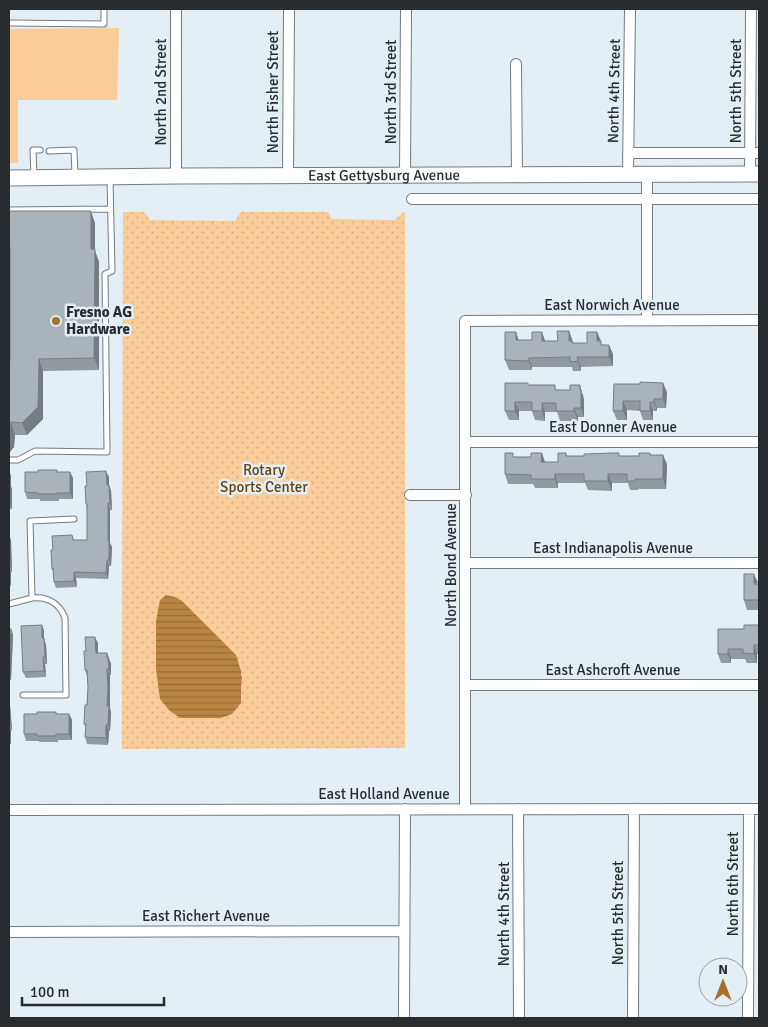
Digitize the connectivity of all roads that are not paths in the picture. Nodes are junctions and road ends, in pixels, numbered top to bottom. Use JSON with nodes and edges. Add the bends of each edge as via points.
{"nodes":[{"id":1,"x":104,"y":9,"type":"edge"},
{"id":2,"x":176,"y":9,"type":"edge"},
{"id":3,"x":289,"y":9,"type":"edge"},
{"id":4,"x":406,"y":9,"type":"edge"},
{"id":5,"x":630,"y":9,"type":"edge"},
{"id":6,"x":751,"y":9,"type":"edge"},
{"id":7,"x":9,"y":23,"type":"edge"},
{"id":8,"x":516,"y":64,"type":"dead end"},
{"id":9,"x":40,"y":150,"type":"dead end"},
{"id":10,"x":49,"y":150,"type":"dead end"},
{"id":11,"x":628,"y":153,"type":"junction"},
{"id":12,"x":755,"y":153,"type":"edge"},
{"id":13,"x":628,"y":174,"type":"junction"},
{"id":14,"x":647,"y":174,"type":"junction"},
{"id":15,"x":755,"y":174,"type":"edge"},
{"id":16,"x":406,"y":175,"type":"junction"},
{"id":17,"x":517,"y":175,"type":"junction"},
{"id":18,"x":176,"y":176,"type":"junction"},
{"id":19,"x":288,"y":176,"type":"junction"},
{"id":20,"x":75,"y":177,"type":"junction"},
{"id":21,"x":110,"y":177,"type":"junction"},
{"id":22,"x":9,"y":178,"type":"edge"},
{"id":23,"x":34,"y":178,"type":"junction"},
{"id":24,"x":412,"y":199,"type":"dead end"},
{"id":25,"x":646,"y":199,"type":"junction"},
{"id":26,"x":759,"y":199,"type":"edge"},
{"id":27,"x":110,"y":209,"type":"junction"},
{"id":28,"x":9,"y":210,"type":"edge"},
{"id":29,"x":647,"y":320,"type":"junction"},
{"id":30,"x":759,"y":320,"type":"edge"},
{"id":31,"x":465,"y":321,"type":"joint"},
{"id":32,"x":466,"y":442,"type":"junction"},
{"id":33,"x":759,"y":442,"type":"edge"},
{"id":34,"x":9,"y":460,"type":"edge"},
{"id":35,"x":410,"y":495,"type":"dead end"},
{"id":36,"x":466,"y":495,"type":"junction"},
{"id":37,"x":74,"y":520,"type":"dead end"},
{"id":38,"x":466,"y":563,"type":"junction"},
{"id":39,"x":759,"y":563,"type":"edge"},
{"id":40,"x":32,"y":598,"type":"junction"},
{"id":41,"x":9,"y":604,"type":"edge"},
{"id":42,"x":466,"y":685,"type":"junction"},
{"id":43,"x":759,"y":685,"type":"edge"},
{"id":44,"x":23,"y":695,"type":"dead end"},
{"id":45,"x":405,"y":809,"type":"junction"},
{"id":46,"x":465,"y":809,"type":"junction"},
{"id":47,"x":518,"y":809,"type":"junction"},
{"id":48,"x":634,"y":809,"type":"junction"},
{"id":49,"x":754,"y":809,"type":"edge"},
{"id":50,"x":9,"y":810,"type":"edge"},
{"id":51,"x":404,"y":931,"type":"junction"},
{"id":52,"x":9,"y":932,"type":"edge"},
{"id":53,"x":404,"y":1018,"type":"edge"},
{"id":54,"x":519,"y":1018,"type":"edge"},
{"id":55,"x":633,"y":1018,"type":"edge"},
{"id":56,"x":748,"y":1018,"type":"edge"}],
"edges":[{"from":1,"to":7,"type":"lane","via":[[104,24]]},
{"from":2,"to":18,"type":"street","name":"North 2nd Street"},
{"from":3,"to":19,"type":"street","name":"North Fisher Street"},
{"from":4,"to":16,"type":"street","name":"North 3rd Street"},
{"from":5,"to":11,"type":"street","name":"North 4th Street"},
{"from":6,"to":12,"type":"street","name":"North 5th Street"},
{"from":8,"to":17,"type":"street"},
{"from":9,"to":23,"type":"lane","via":[[33,150]]},
{"from":10,"to":20,"type":"lane","via":[[74,150]]},
{"from":11,"to":12,"type":"street"},
{"from":11,"to":13,"type":"street","name":"North 4th Street"},
{"from":12,"to":15,"type":"street","name":"North 5th Street"},
{"from":13,"to":14,"type":"street","name":"East Gettysburg Avenue"},
{"from":13,"to":17,"type":"street","name":"East Gettysburg Avenue"},
{"from":14,"to":15,"type":"street","name":"East Gettysburg Avenue"},
{"from":14,"to":25,"type":"street"},
{"from":16,"to":17,"type":"street","name":"East Gettysburg Avenue"},
{"from":16,"to":19,"type":"street","name":"East Gettysburg Avenue"},
{"from":18,"to":19,"type":"street","name":"East Gettysburg Avenue"},
{"from":18,"to":21,"type":"street","name":"East Gettysburg Avenue"},
{"from":20,"to":21,"type":"street","name":"East Gettysburg Avenue"},
{"from":20,"to":23,"type":"street","name":"East Gettysburg Avenue"},
{"from":21,"to":27,"type":"lane"},
{"from":22,"to":23,"type":"street","name":"East Gettysburg Avenue"},
{"from":24,"to":25,"type":"street","name":"East Gettysburg Avenue"},
{"from":25,"to":26,"type":"street","name":"East Gettysburg Avenue"},
{"from":25,"to":29,"type":"street"},
{"from":27,"to":28,"type":"lane"},
{"from":27,"to":34,"type":"lane","via":[[112,270],[106,274],[107,452],[35,451],[18,460]]},
{"from":29,"to":30,"type":"street","name":"East Norwich Avenue"},
{"from":29,"to":31,"type":"street","name":"East Norwich Avenue"},
{"from":31,"to":32,"type":"street","name":"North Bond Avenue"},
{"from":32,"to":33,"type":"street","name":"East Donner Avenue"},
{"from":32,"to":36,"type":"street","name":"North Bond Avenue"},
{"from":35,"to":36,"type":"street"},
{"from":36,"to":38,"type":"street","name":"North Bond Avenue"},
{"from":37,"to":40,"type":"lane","via":[[30,521]]},
{"from":38,"to":39,"type":"street","name":"East Indianapolis Avenue"},
{"from":38,"to":42,"type":"street","name":"North Bond Avenue"},
{"from":40,"to":41,"type":"lane"},
{"from":40,"to":44,"type":"lane","via":[[51,600],[65,618],[66,695]]},
{"from":42,"to":43,"type":"street","name":"East Ashcroft Avenue"},
{"from":42,"to":46,"type":"street","name":"North Bond Avenue"},
{"from":45,"to":46,"type":"street","name":"East Holland Avenue"},
{"from":45,"to":50,"type":"street","name":"East Holland Avenue"},
{"from":45,"to":51,"type":"street"},
{"from":46,"to":47,"type":"street","name":"East Holland Avenue"},
{"from":47,"to":48,"type":"street","name":"East Holland Avenue"},
{"from":47,"to":54,"type":"street","name":"North 4th Street"},
{"from":48,"to":49,"type":"street","name":"East Holland Avenue"},
{"from":48,"to":55,"type":"street","name":"North 5th Street"},
{"from":49,"to":56,"type":"street","name":"North 6th Street"},
{"from":51,"to":52,"type":"street","name":"East Richert Avenue"},
{"from":51,"to":53,"type":"street"}]}
